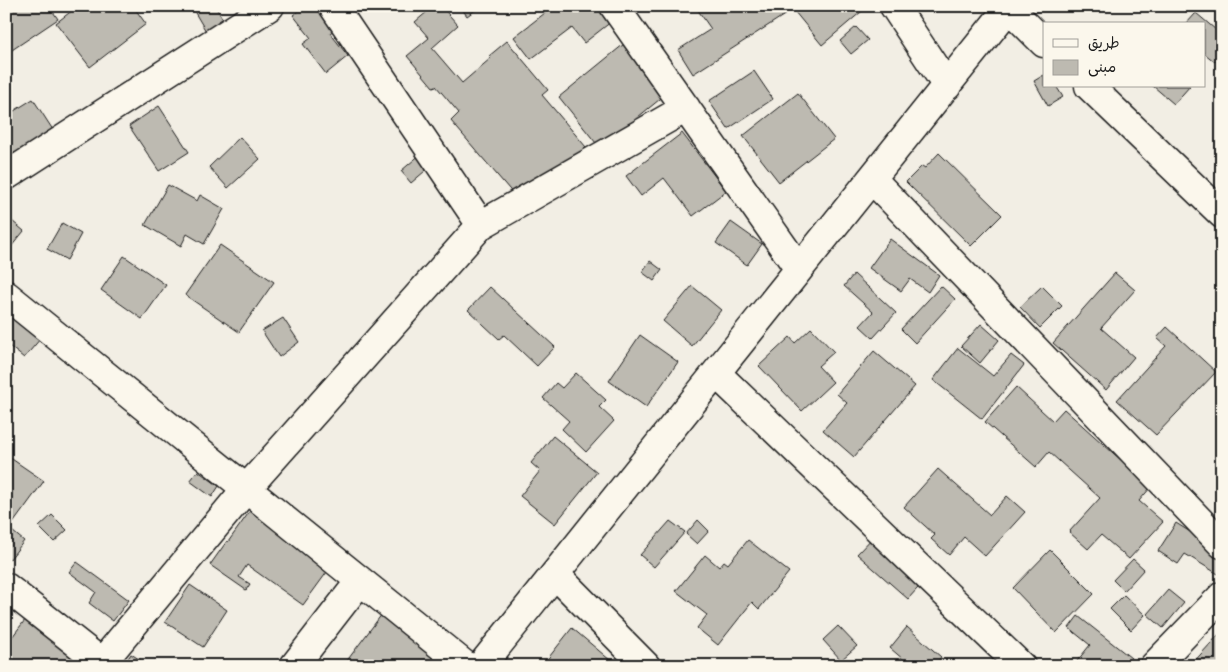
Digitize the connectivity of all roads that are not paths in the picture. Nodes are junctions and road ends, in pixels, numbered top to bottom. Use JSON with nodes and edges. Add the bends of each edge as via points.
{"nodes":[{"id":1,"x":270,"y":6,"type":"edge"},
{"id":2,"x":333,"y":6,"type":"edge"},
{"id":3,"x":614,"y":6,"type":"edge"},
{"id":4,"x":894,"y":6,"type":"edge"},
{"id":5,"x":1009,"y":7,"type":"edge"},
{"id":6,"x":1043,"y":42,"type":"edge"},
{"id":7,"x":946,"y":86,"type":"junction"},
{"id":8,"x":1091,"y":88,"type":"edge"},
{"id":9,"x":686,"y":108,"type":"junction"},
{"id":10,"x":6,"y":176,"type":"edge"},
{"id":11,"x":872,"y":179,"type":"junction"},
{"id":12,"x":1222,"y":214,"type":"edge"},
{"id":13,"x":482,"y":225,"type":"junction"},
{"id":14,"x":799,"y":269,"type":"junction"},
{"id":15,"x":6,"y":295,"type":"edge"},
{"id":16,"x":716,"y":373,"type":"junction"},
{"id":17,"x":246,"y":488,"type":"junction"},
{"id":18,"x":1222,"y":544,"type":"edge"},
{"id":19,"x":555,"y":574,"type":"junction"},
{"id":20,"x":360,"y":581,"type":"junction"},
{"id":21,"x":6,"y":587,"type":"edge"},
{"id":22,"x":1222,"y":596,"type":"edge"},
{"id":23,"x":100,"y":664,"type":"edge"},
{"id":24,"x":294,"y":666,"type":"edge"},
{"id":25,"x":466,"y":666,"type":"edge"},
{"id":26,"x":481,"y":666,"type":"edge"},
{"id":27,"x":646,"y":666,"type":"edge"},
{"id":28,"x":1020,"y":666,"type":"edge"},
{"id":29,"x":1154,"y":666,"type":"edge"}],
"edges":[{"from":1,"to":10,"type":"street"},
{"from":2,"to":13,"type":"street"},
{"from":3,"to":9,"type":"street"},
{"from":4,"to":7,"type":"street"},
{"from":5,"to":6,"type":"street"},
{"from":5,"to":7,"type":"street"},
{"from":7,"to":11,"type":"street"},
{"from":8,"to":12,"type":"street"},
{"from":9,"to":13,"type":"street"},
{"from":9,"to":14,"type":"street"},
{"from":11,"to":14,"type":"street"},
{"from":11,"to":18,"type":"street"},
{"from":13,"to":17,"type":"street"},
{"from":14,"to":16,"type":"street"},
{"from":15,"to":17,"type":"street"},
{"from":16,"to":19,"type":"street"},
{"from":16,"to":28,"type":"street"},
{"from":17,"to":20,"type":"street"},
{"from":17,"to":23,"type":"street"},
{"from":19,"to":26,"type":"street"},
{"from":19,"to":27,"type":"street"},
{"from":20,"to":24,"type":"street"},
{"from":20,"to":25,"type":"street"},
{"from":21,"to":23,"type":"street"},
{"from":22,"to":29,"type":"street"}]}
